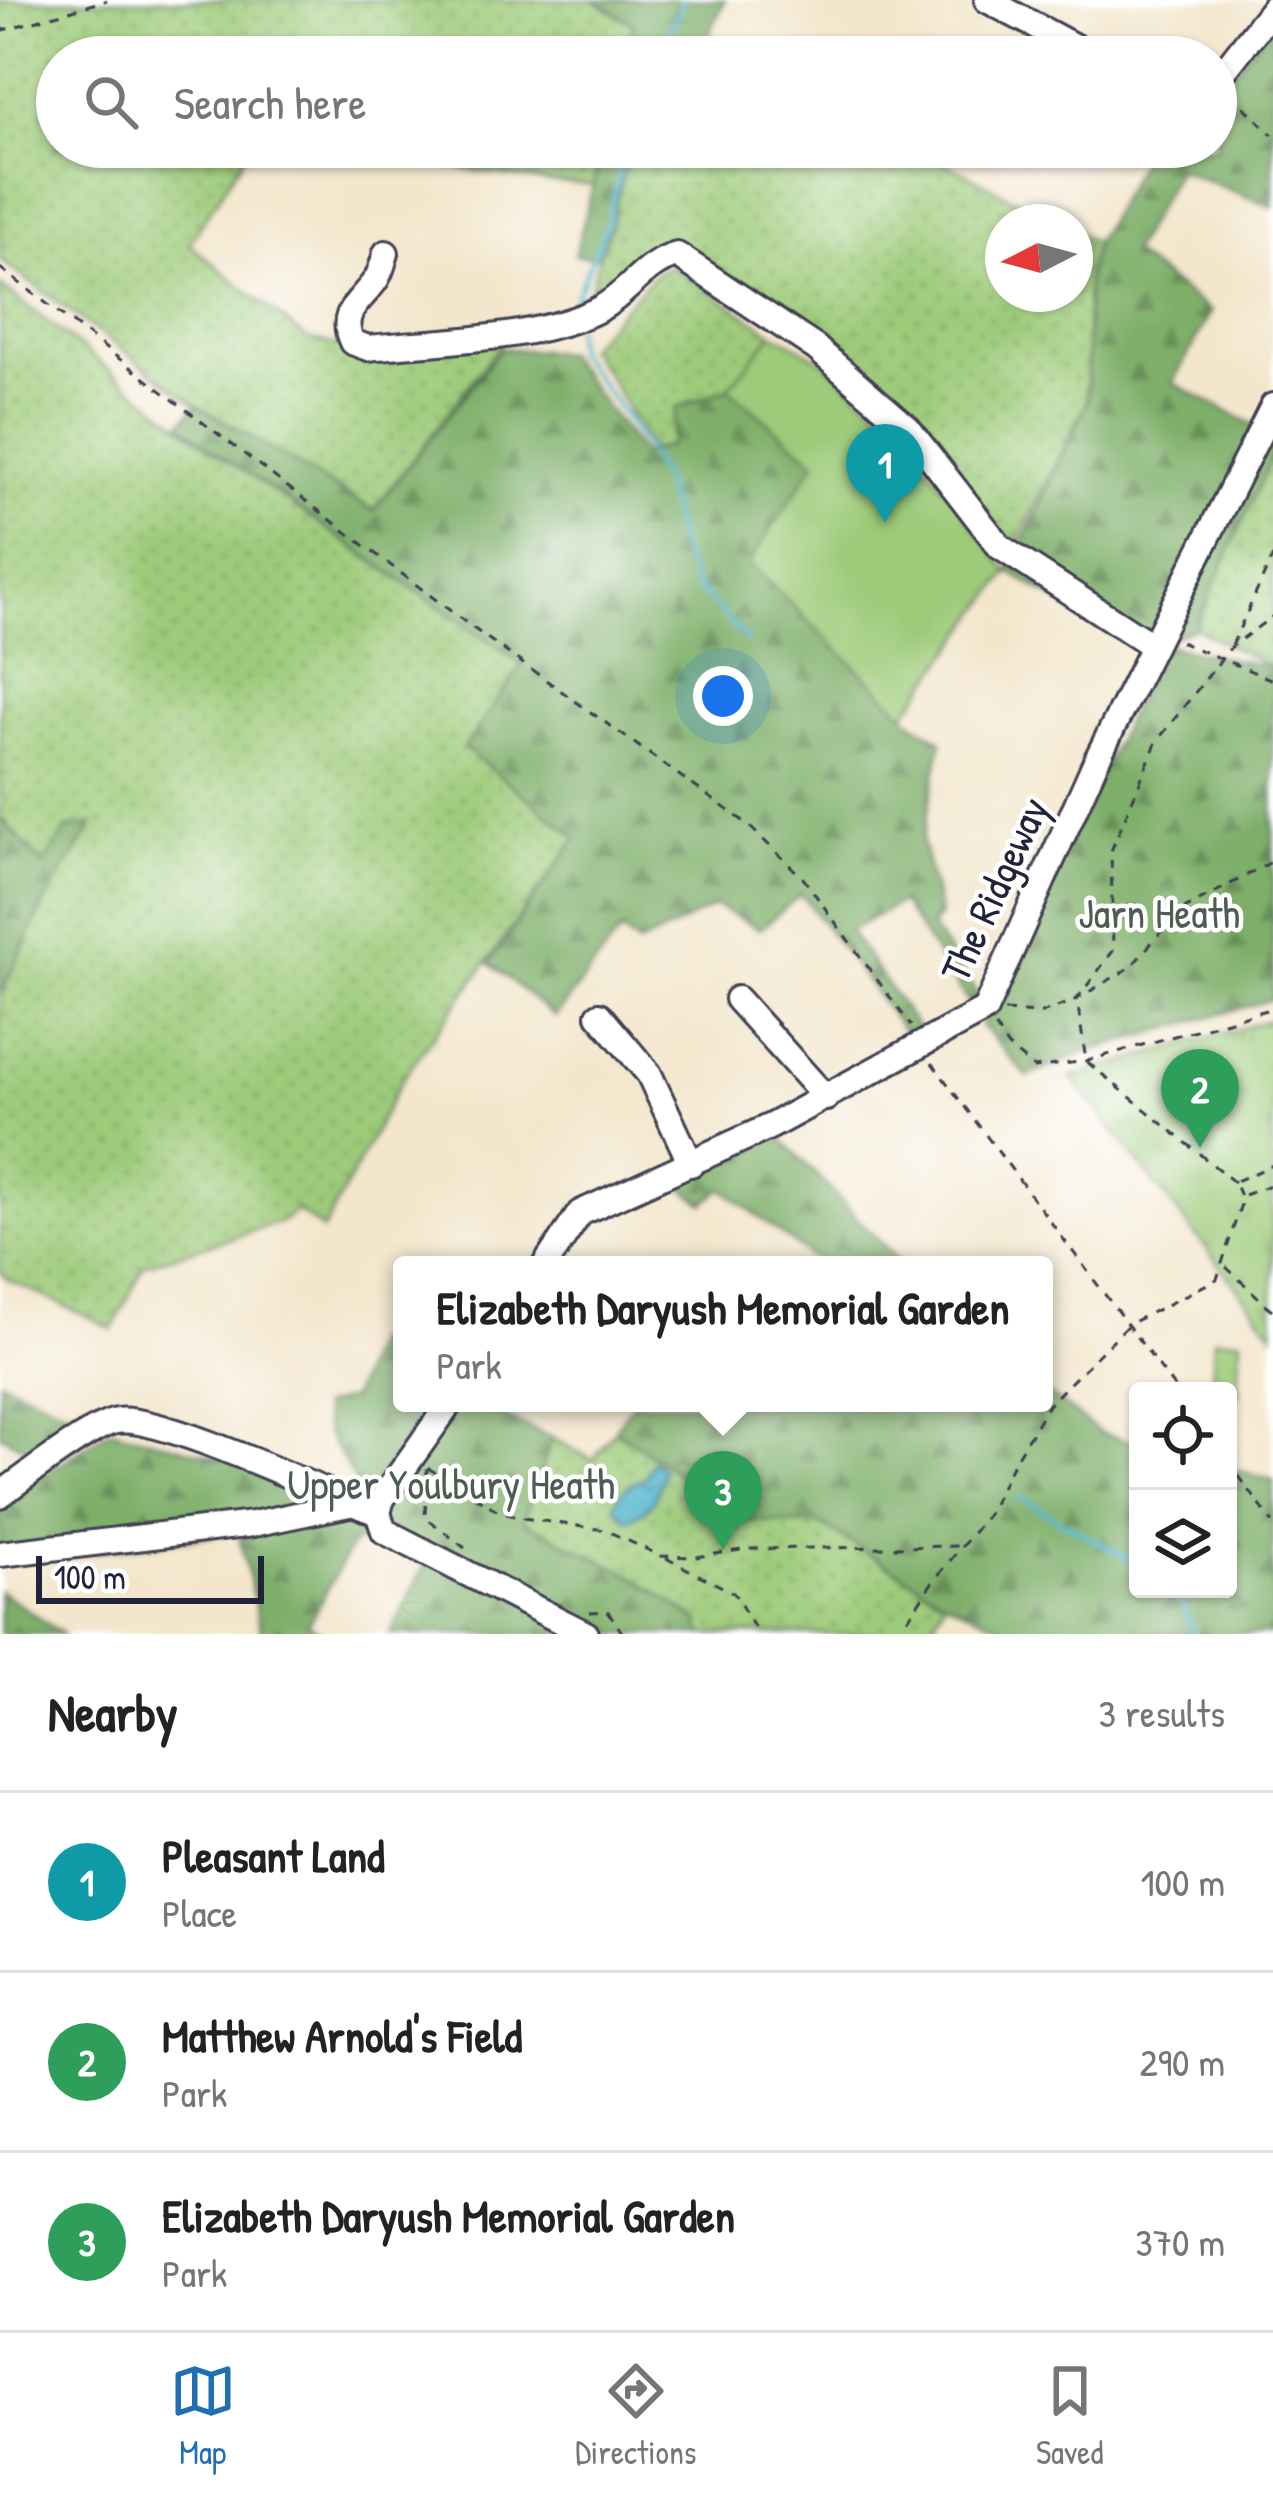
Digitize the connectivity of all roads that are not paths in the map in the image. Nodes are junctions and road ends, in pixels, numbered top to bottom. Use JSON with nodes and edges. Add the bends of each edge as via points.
{"nodes":[{"id":1,"x":987,"y":0,"type":"edge"},
{"id":2,"x":1273,"y":8,"type":"edge"},
{"id":3,"x":1055,"y":36,"type":"edge"},
{"id":4,"x":1237,"y":54,"type":"edge"},
{"id":5,"x":386,"y":253,"type":"dead end"},
{"id":6,"x":1273,"y":406,"type":"edge"},
{"id":7,"x":1156,"y":640,"type":"junction"},
{"id":8,"x":737,"y":999,"type":"dead end"},
{"id":9,"x":599,"y":1015,"type":"dead end"},
{"id":10,"x":826,"y":1097,"type":"junction"},
{"id":11,"x":691,"y":1164,"type":"junction"},
{"id":12,"x":551,"y":1256,"type":"edge"},
{"id":13,"x":443,"y":1412,"type":"edge"},
{"id":14,"x":0,"y":1495,"type":"edge"},
{"id":15,"x":353,"y":1503,"type":"junction"},
{"id":16,"x":378,"y":1513,"type":"junction"},
{"id":17,"x":0,"y":1554,"type":"edge"},
{"id":18,"x":586,"y":1623,"type":"edge"}],
"edges":[{"from":1,"to":3,"type":"street"},
{"from":2,"to":4,"type":"street"},
{"from":5,"to":7,"type":"street","via":[[345,327],[352,342],[368,348],[533,332],[601,308],[655,261],[677,255],[815,348],[908,428],[1000,547]]},
{"from":6,"to":7,"type":"street","name":"The Ridgeway"},
{"from":7,"to":10,"type":"street","name":"The Ridgeway","via":[[985,1010]]},
{"from":8,"to":10,"type":"street"},
{"from":9,"to":11,"type":"street","via":[[649,1074]]},
{"from":10,"to":11,"type":"street","name":"The Ridgeway"},
{"from":11,"to":12,"type":"street","name":"The Ridgeway","via":[[580,1213]]},
{"from":13,"to":16,"type":"street"},
{"from":14,"to":15,"type":"street","via":[[113,1420],[128,1420]]},
{"from":15,"to":16,"type":"street"},
{"from":15,"to":17,"type":"street","via":[[253,1524]]},
{"from":16,"to":18,"type":"street","via":[[384,1531]]}]}
